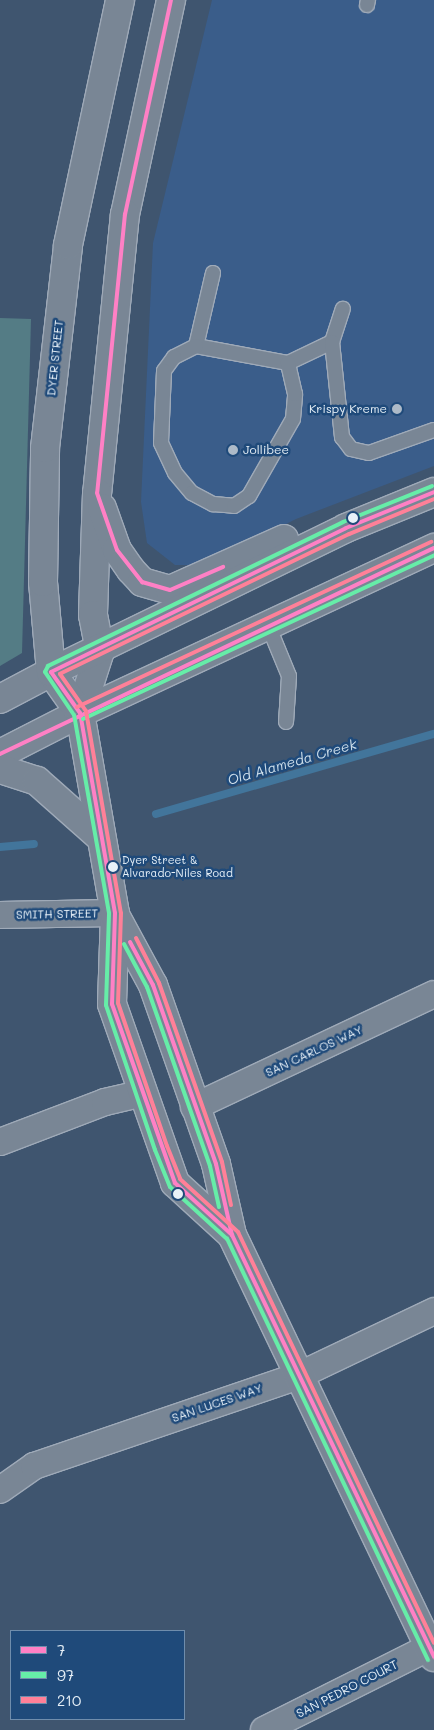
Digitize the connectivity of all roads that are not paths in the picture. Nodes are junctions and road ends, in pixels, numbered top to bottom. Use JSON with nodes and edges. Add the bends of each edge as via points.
{"nodes":[{"id":1,"x":120,"y":0,"type":"edge"},
{"id":2,"x":171,"y":0,"type":"edge"},
{"id":3,"x":213,"y":273,"type":"dead end"},
{"id":4,"x":342,"y":309,"type":"dead end"},
{"id":5,"x":332,"y":342,"type":"junction"},
{"id":6,"x":196,"y":346,"type":"junction"},
{"id":7,"x":288,"y":363,"type":"junction"},
{"id":8,"x":434,"y":430,"type":"edge"},
{"id":9,"x":434,"y":492,"type":"edge"},
{"id":10,"x":97,"y":493,"type":"junction"},
{"id":11,"x":346,"y":528,"type":"junction"},
{"id":12,"x":434,"y":548,"type":"edge"},
{"id":13,"x":268,"y":625,"type":"junction"},
{"id":14,"x":100,"y":651,"type":"junction"},
{"id":15,"x":52,"y":672,"type":"junction"},
{"id":16,"x":0,"y":700,"type":"edge"},
{"id":17,"x":80,"y":713,"type":"junction"},
{"id":18,"x":286,"y":722,"type":"dead end"},
{"id":19,"x":0,"y":754,"type":"edge"},
{"id":20,"x":0,"y":769,"type":"edge"},
{"id":21,"x":100,"y":837,"type":"junction"},
{"id":22,"x":115,"y":913,"type":"junction"},
{"id":23,"x":0,"y":915,"type":"edge"},
{"id":24,"x":434,"y":994,"type":"edge"},
{"id":25,"x":141,"y":1094,"type":"junction"},
{"id":26,"x":194,"y":1107,"type":"junction"},
{"id":27,"x":0,"y":1142,"type":"edge"},
{"id":28,"x":232,"y":1235,"type":"junction"},
{"id":29,"x":434,"y":1311,"type":"edge"},
{"id":30,"x":298,"y":1376,"type":"junction"},
{"id":31,"x":0,"y":1490,"type":"edge"},
{"id":32,"x":432,"y":1650,"type":"edge"},
{"id":33,"x":264,"y":1730,"type":"edge"}],
"edges":[{"from":1,"to":15,"type":"main road","name":"DYER STREET","via":[[68,245],[46,448],[43,582]]},
{"from":2,"to":10,"type":"main road","name":"DYER STREET","via":[[125,214]]},
{"from":3,"to":6,"type":"lane"},
{"from":4,"to":5,"type":"lane"},
{"from":5,"to":7,"type":"lane"},
{"from":5,"to":8,"type":"lane","via":[[342,437],[351,449],[369,453]]},
{"from":6,"to":7,"type":"lane"},
{"from":6,"to":7,"type":"lane","via":[[174,356],[164,371],[161,443],[175,473],[192,493],[213,504],[234,506],[249,496],[293,419],[295,394]]},
{"from":9,"to":11,"type":"main road"},
{"from":10,"to":11,"type":"main road","via":[[117,550],[130,570],[142,582],[170,590],[296,534]]},
{"from":10,"to":14,"type":"main road","name":"DYER STREET","via":[[93,615]]},
{"from":11,"to":14,"type":"main road"},
{"from":12,"to":13,"type":"main road"},
{"from":13,"to":17,"type":"main road"},
{"from":13,"to":18,"type":"lane","via":[[289,676]]},
{"from":14,"to":15,"type":"main road"},
{"from":14,"to":17,"type":"main road","name":"DYER STREET"},
{"from":15,"to":16,"type":"main road"},
{"from":15,"to":17,"type":"main road","name":"DYER STREET"},
{"from":17,"to":19,"type":"main road"},
{"from":17,"to":21,"type":"main road","name":"DYER STREET"},
{"from":20,"to":21,"type":"main road","via":[[37,781]]},
{"from":21,"to":22,"type":"main road","name":"DYER STREET"},
{"from":22,"to":23,"type":"street","name":"SMITH STREET"},
{"from":22,"to":25,"type":"main road","name":"DYER STREET","via":[[112,1004]]},
{"from":22,"to":26,"type":"main road","name":"DYER STREET","via":[[153,985]]},
{"from":24,"to":26,"type":"street","name":"SAN CARLOS WAY"},
{"from":25,"to":27,"type":"street","via":[[105,1102]]},
{"from":25,"to":28,"type":"main road","name":"DYER STREET","via":[[175,1183]]},
{"from":26,"to":28,"type":"main road","name":"DYER STREET","via":[[216,1164]]},
{"from":28,"to":30,"type":"main road","name":"DYER STREET"},
{"from":29,"to":30,"type":"street","name":"SAN LUCES WAY"},
{"from":30,"to":31,"type":"street","name":"SAN LUCES WAY","via":[[34,1466]]},
{"from":30,"to":32,"type":"main road","name":"DYER STREET"},
{"from":32,"to":33,"type":"street","name":"SAN PEDRO COURT"}]}
